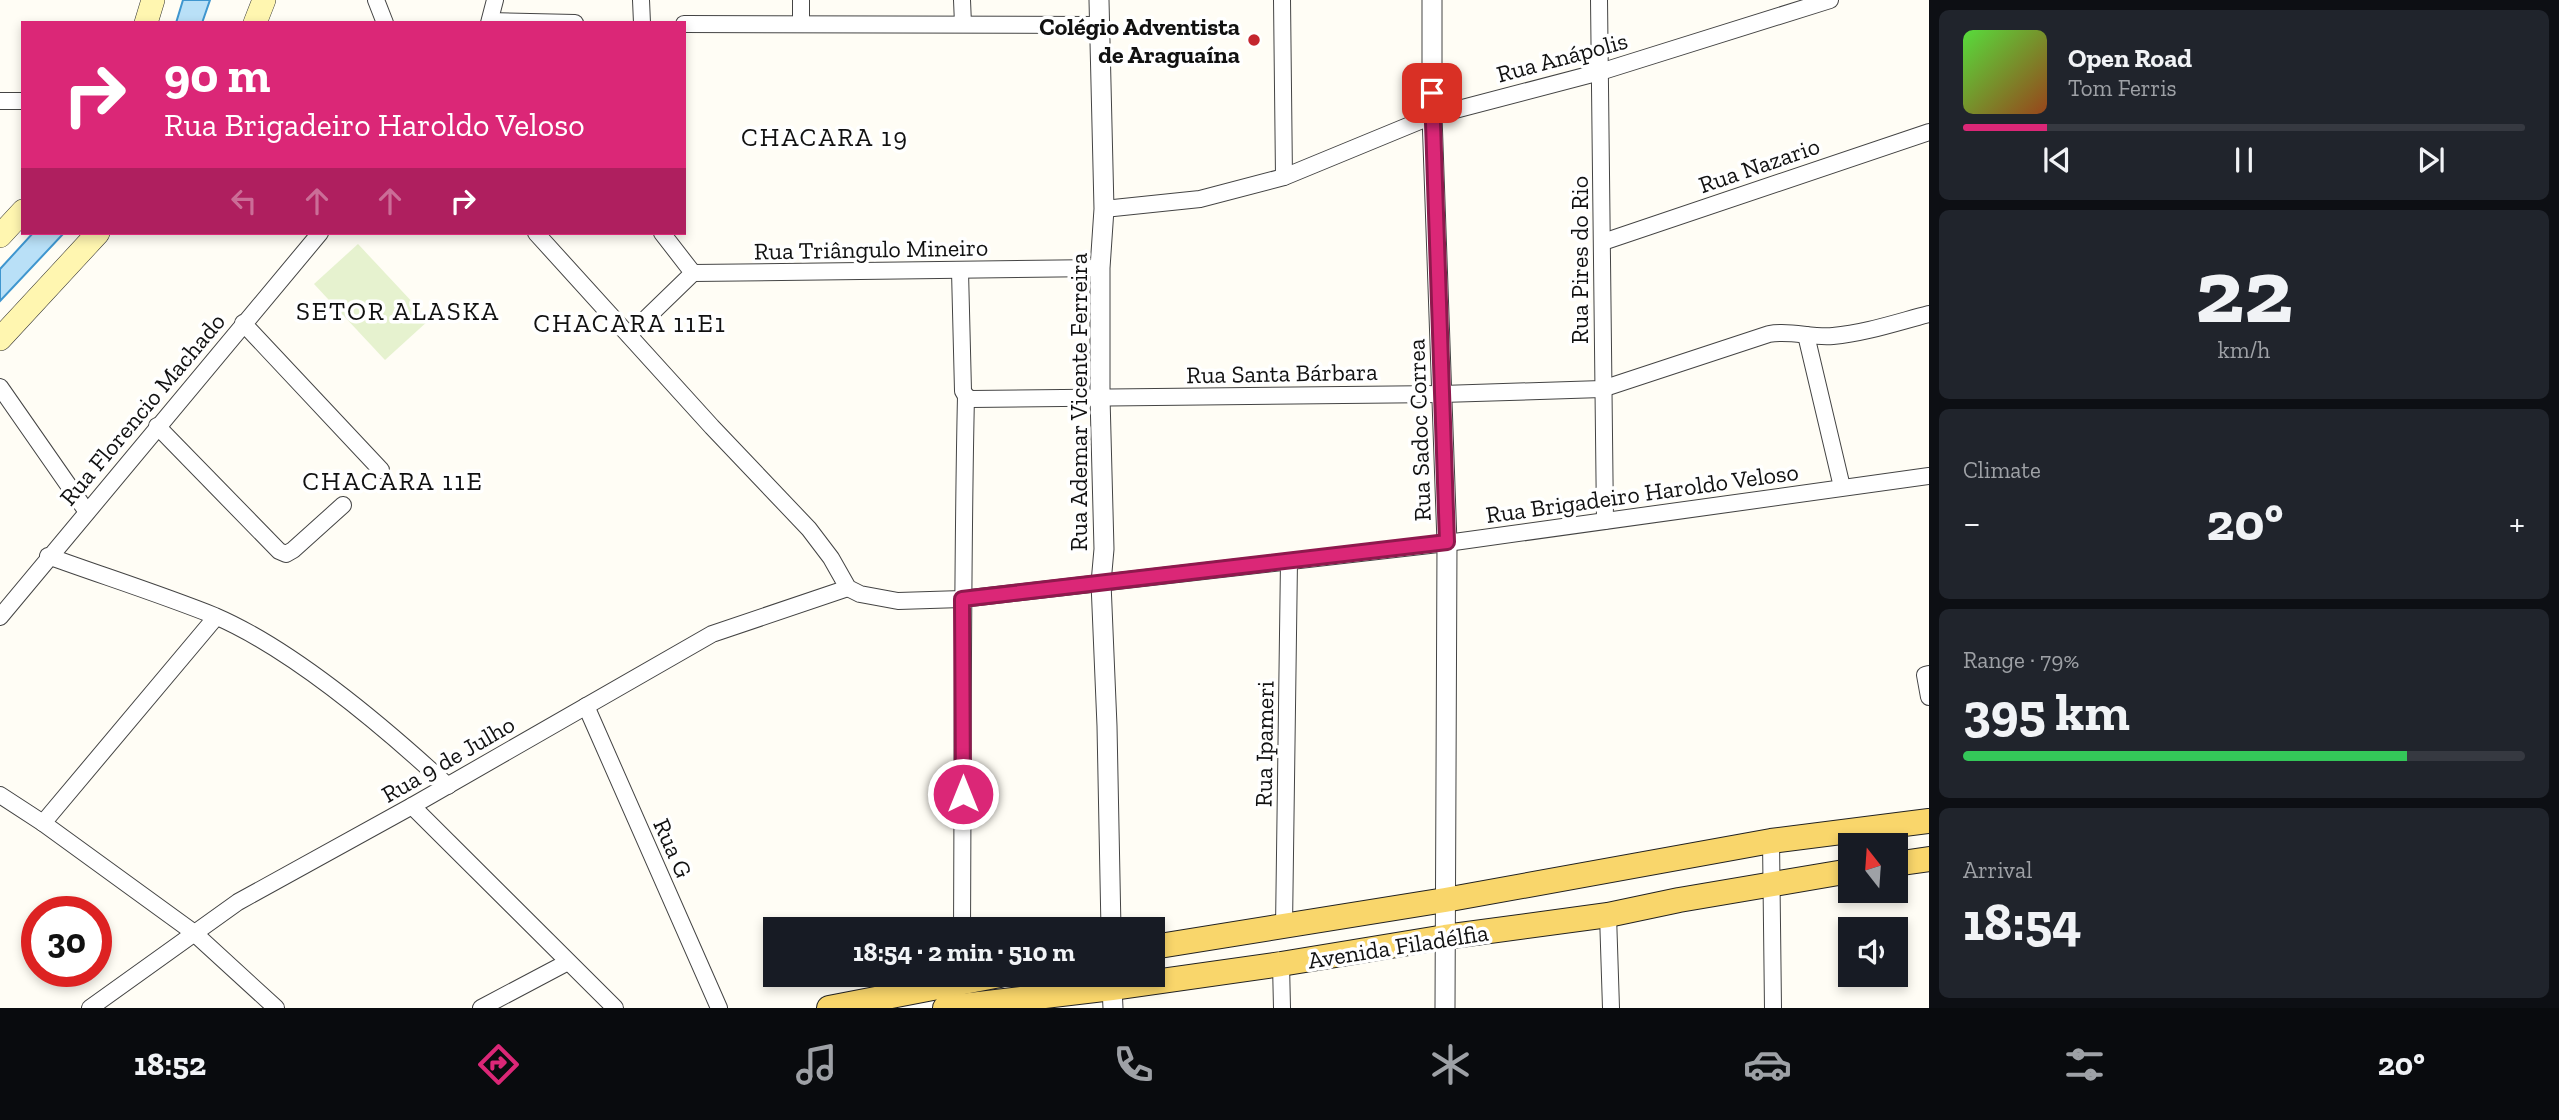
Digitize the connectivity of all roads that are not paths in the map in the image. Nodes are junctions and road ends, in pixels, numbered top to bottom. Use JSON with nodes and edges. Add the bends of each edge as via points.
{"nodes":[{"id":1,"x":153,"y":0,"type":"edge"},
{"id":2,"x":264,"y":0,"type":"edge"},
{"id":3,"x":376,"y":0,"type":"edge"},
{"id":4,"x":495,"y":0,"type":"edge"},
{"id":5,"x":641,"y":0,"type":"edge"},
{"id":6,"x":801,"y":0,"type":"edge"},
{"id":7,"x":962,"y":0,"type":"edge"},
{"id":8,"x":1100,"y":0,"type":"edge"},
{"id":9,"x":1282,"y":0,"type":"edge"},
{"id":10,"x":1432,"y":0,"type":"edge"},
{"id":11,"x":1599,"y":0,"type":"edge"},
{"id":12,"x":1830,"y":0,"type":"edge"},
{"id":13,"x":147,"y":21,"type":"edge"},
{"id":14,"x":257,"y":21,"type":"edge"},
{"id":15,"x":384,"y":21,"type":"edge"},
{"id":16,"x":490,"y":21,"type":"edge"},
{"id":17,"x":642,"y":21,"type":"edge"},
{"id":18,"x":686,"y":24,"type":"edge"},
{"id":19,"x":801,"y":24,"type":"junction"},
{"id":20,"x":962,"y":24,"type":"junction"},
{"id":21,"x":1100,"y":25,"type":"junction"},
{"id":22,"x":1600,"y":72,"type":"junction"},
{"id":23,"x":0,"y":101,"type":"edge"},
{"id":24,"x":21,"y":101,"type":"edge"},
{"id":25,"x":1432,"y":116,"type":"junction"},
{"id":26,"x":1929,"y":132,"type":"edge"},
{"id":27,"x":1284,"y":177,"type":"junction"},
{"id":28,"x":1104,"y":209,"type":"junction"},
{"id":29,"x":21,"y":213,"type":"edge"},
{"id":30,"x":96,"y":235,"type":"edge"},
{"id":31,"x":318,"y":235,"type":"edge"},
{"id":32,"x":538,"y":235,"type":"edge"},
{"id":33,"x":664,"y":235,"type":"edge"},
{"id":34,"x":0,"y":236,"type":"edge"},
{"id":35,"x":1603,"y":242,"type":"junction"},
{"id":36,"x":1100,"y":268,"type":"junction"},
{"id":37,"x":960,"y":271,"type":"junction"},
{"id":38,"x":693,"y":273,"type":"junction"},
{"id":39,"x":1929,"y":314,"type":"edge"},
{"id":40,"x":243,"y":323,"type":"junction"},
{"id":41,"x":629,"y":335,"type":"junction"},
{"id":42,"x":1806,"y":335,"type":"junction"},
{"id":43,"x":0,"y":339,"type":"edge"},
{"id":44,"x":0,"y":387,"type":"edge"},
{"id":45,"x":1602,"y":389,"type":"junction"},
{"id":46,"x":965,"y":393,"type":"junction"},
{"id":47,"x":1442,"y":394,"type":"junction"},
{"id":48,"x":1100,"y":397,"type":"junction"},
{"id":49,"x":158,"y":426,"type":"junction"},
{"id":50,"x":381,"y":470,"type":"dead end"},
{"id":51,"x":1929,"y":476,"type":"edge"},
{"id":52,"x":1842,"y":487,"type":"junction"},
{"id":53,"x":343,"y":505,"type":"dead end"},
{"id":54,"x":86,"y":512,"type":"junction"},
{"id":55,"x":1605,"y":521,"type":"junction"},
{"id":56,"x":1447,"y":542,"type":"junction"},
{"id":57,"x":48,"y":556,"type":"junction"},
{"id":58,"x":1289,"y":561,"type":"junction"},
{"id":59,"x":1101,"y":583,"type":"junction"},
{"id":60,"x":854,"y":591,"type":"junction"},
{"id":61,"x":962,"y":599,"type":"junction"},
{"id":62,"x":0,"y":617,"type":"edge"},
{"id":63,"x":216,"y":617,"type":"junction"},
{"id":64,"x":1929,"y":674,"type":"edge"},
{"id":65,"x":1929,"y":697,"type":"edge"},
{"id":66,"x":586,"y":706,"type":"junction"},
{"id":67,"x":447,"y":786,"type":"junction"},
{"id":68,"x":0,"y":795,"type":"edge"},
{"id":69,"x":412,"y":806,"type":"junction"},
{"id":70,"x":1929,"y":821,"type":"edge"},
{"id":71,"x":43,"y":823,"type":"junction"},
{"id":72,"x":1771,"y":841,"type":"junction"},
{"id":73,"x":1929,"y":859,"type":"edge"},
{"id":74,"x":1908,"y":862,"type":"edge"},
{"id":75,"x":1838,"y":873,"type":"edge"},
{"id":76,"x":1772,"y":883,"type":"junction"},
{"id":77,"x":1445,"y":900,"type":"junction"},
{"id":78,"x":1608,"y":915,"type":"junction"},
{"id":79,"x":962,"y":917,"type":"edge"},
{"id":80,"x":1111,"y":917,"type":"edge"},
{"id":81,"x":1284,"y":927,"type":"junction"},
{"id":82,"x":193,"y":932,"type":"junction"},
{"id":83,"x":1444,"y":937,"type":"junction"},
{"id":84,"x":1165,"y":945,"type":"edge"},
{"id":85,"x":568,"y":962,"type":"junction"},
{"id":86,"x":1281,"y":964,"type":"junction"},
{"id":87,"x":921,"y":987,"type":"edge"},
{"id":88,"x":1112,"y":990,"type":"edge"},
{"id":89,"x":952,"y":1007,"type":"edge"},
{"id":90,"x":90,"y":1008,"type":"edge"},
{"id":91,"x":276,"y":1008,"type":"edge"},
{"id":92,"x":481,"y":1008,"type":"edge"},
{"id":93,"x":615,"y":1008,"type":"edge"},
{"id":94,"x":719,"y":1008,"type":"edge"},
{"id":95,"x":829,"y":1008,"type":"edge"},
{"id":96,"x":1282,"y":1008,"type":"edge"},
{"id":97,"x":1445,"y":1008,"type":"edge"},
{"id":98,"x":1611,"y":1008,"type":"edge"},
{"id":99,"x":1773,"y":1008,"type":"edge"}],
"edges":[{"from":1,"to":13,"type":"main road"},
{"from":2,"to":14,"type":"main road"},
{"from":3,"to":15,"type":"street"},
{"from":4,"to":16,"type":"street"},
{"from":5,"to":17,"type":"street"},
{"from":6,"to":19,"type":"street"},
{"from":7,"to":20,"type":"street"},
{"from":8,"to":21,"type":"street","name":"Rua Ademar Vicente Ferreira"},
{"from":9,"to":27,"type":"street"},
{"from":10,"to":25,"type":"street","name":"Rua Sadoc Correa"},
{"from":11,"to":22,"type":"street","name":"Rua Pires do Rio"},
{"from":12,"to":22,"type":"street","name":"Rua Anápolis"},
{"from":18,"to":19,"type":"street"},
{"from":19,"to":20,"type":"street"},
{"from":20,"to":21,"type":"street"},
{"from":21,"to":28,"type":"street","name":"Rua Ademar Vicente Ferreira"},
{"from":22,"to":25,"type":"street","name":"Rua Anápolis"},
{"from":22,"to":35,"type":"street","name":"Rua Pires do Rio"},
{"from":23,"to":24,"type":"street"},
{"from":25,"to":27,"type":"street","name":"Rua Anápolis"},
{"from":25,"to":47,"type":"street","name":"Rua Sadoc Correa"},
{"from":26,"to":35,"type":"street","name":"Rua Nazario"},
{"from":27,"to":28,"type":"street","name":"Rua Anápolis","via":[[1200,199]]},
{"from":28,"to":36,"type":"street","name":"Rua Ademar Vicente Ferreira"},
{"from":29,"to":34,"type":"main road"},
{"from":30,"to":43,"type":"main road"},
{"from":31,"to":40,"type":"street","name":"Rua Florencio Machado"},
{"from":32,"to":41,"type":"street"},
{"from":33,"to":38,"type":"street"},
{"from":35,"to":45,"type":"street","name":"Rua Pires do Rio"},
{"from":36,"to":37,"type":"street","name":"Rua Triângulo Mineiro"},
{"from":36,"to":48,"type":"street","name":"Rua Ademar Vicente Ferreira"},
{"from":37,"to":38,"type":"street","name":"Rua Triângulo Mineiro"},
{"from":37,"to":46,"type":"street"},
{"from":38,"to":41,"type":"street"},
{"from":39,"to":42,"type":"street","name":"Rua Santa Bárbara","via":[[1859,332]]},
{"from":40,"to":49,"type":"street","name":"Rua Florencio Machado"},
{"from":40,"to":50,"type":"street"},
{"from":41,"to":60,"type":"street","via":[[809,529]]},
{"from":42,"to":45,"type":"street","name":"Rua Santa Bárbara","via":[[1769,334]]},
{"from":42,"to":52,"type":"street"},
{"from":44,"to":54,"type":"street"},
{"from":45,"to":47,"type":"street","name":"Rua Santa Bárbara"},
{"from":45,"to":55,"type":"street","name":"Rua Pires do Rio"},
{"from":46,"to":48,"type":"street","name":"Rua Santa Bárbara","via":[[971,399]]},
{"from":46,"to":61,"type":"street"},
{"from":47,"to":48,"type":"street","name":"Rua Santa Bárbara"},
{"from":47,"to":56,"type":"street","name":"Rua Sadoc Correa"},
{"from":48,"to":59,"type":"street","name":"Rua Ademar Vicente Ferreira"},
{"from":49,"to":53,"type":"street","via":[[286,554]]},
{"from":49,"to":54,"type":"street","name":"Rua Florencio Machado"},
{"from":51,"to":52,"type":"street","name":"Rua Brigadeiro Haroldo Veloso"},
{"from":52,"to":55,"type":"street","name":"Rua Brigadeiro Haroldo Veloso"},
{"from":54,"to":57,"type":"street","name":"Rua Florencio Machado"},
{"from":55,"to":56,"type":"street","name":"Rua Brigadeiro Haroldo Veloso"},
{"from":56,"to":58,"type":"street","name":"Rua Brigadeiro Haroldo Veloso"},
{"from":56,"to":77,"type":"street","name":"Rua Sadoc Correa"},
{"from":57,"to":62,"type":"street","name":"Rua Florencio Machado"},
{"from":57,"to":63,"type":"street"},
{"from":58,"to":59,"type":"street","name":"Rua Brigadeiro Haroldo Veloso"},
{"from":58,"to":81,"type":"street","name":"Rua Ipameri"},
{"from":59,"to":61,"type":"street","name":"Rua Brigadeiro Haroldo Veloso"},
{"from":59,"to":80,"type":"street","name":"Rua Ademar Vicente Ferreira"},
{"from":60,"to":61,"type":"street","name":"Rua Brigadeiro Haroldo Veloso","via":[[898,601]]},
{"from":60,"to":66,"type":"street","name":"Rua 9 de Julho","via":[[712,634]]},
{"from":61,"to":79,"type":"street"},
{"from":63,"to":67,"type":"street","via":[[305,669]]},
{"from":63,"to":71,"type":"street"},
{"from":64,"to":65,"type":"street","via":[[1925,675]]},
{"from":66,"to":67,"type":"street","name":"Rua 9 de Julho"},
{"from":66,"to":94,"type":"street","name":"Rua G"},
{"from":67,"to":69,"type":"street","name":"Rua 9 de Julho"},
{"from":68,"to":71,"type":"street"},
{"from":69,"to":82,"type":"street","name":"Rua 9 de Julho","via":[[238,902]]},
{"from":69,"to":85,"type":"street"},
{"from":70,"to":72,"type":"main road","name":"Avenida Filadélfia"},
{"from":71,"to":82,"type":"street"},
{"from":72,"to":76,"type":"street"},
{"from":72,"to":77,"type":"main road","name":"Avenida Filadélfia"},
{"from":73,"to":74,"type":"main road"},
{"from":75,"to":76,"type":"main road","name":"Avenida Filadélfia"},
{"from":76,"to":78,"type":"main road","name":"Avenida Filadélfia"},
{"from":76,"to":99,"type":"street"},
{"from":77,"to":81,"type":"main road","name":"Avenida Filadélfia"},
{"from":77,"to":83,"type":"street","name":"Rua Sadoc Correa"},
{"from":78,"to":83,"type":"main road","name":"Avenida Filadélfia"},
{"from":78,"to":98,"type":"street"},
{"from":81,"to":84,"type":"main road","name":"Avenida Filadélfia"},
{"from":82,"to":90,"type":"street","name":"Rua 9 de Julho"},
{"from":82,"to":91,"type":"street"},
{"from":83,"to":86,"type":"main road","name":"Avenida Filadélfia"},
{"from":83,"to":97,"type":"street","name":"Rua Sadoc Correa"},
{"from":85,"to":92,"type":"street"},
{"from":85,"to":93,"type":"street"},
{"from":86,"to":88,"type":"main road","name":"Avenida Filadélfia"},
{"from":86,"to":96,"type":"street"},
{"from":87,"to":95,"type":"main road"},
{"from":88,"to":89,"type":"main road","name":"Avenida Filadélfia"}]}
